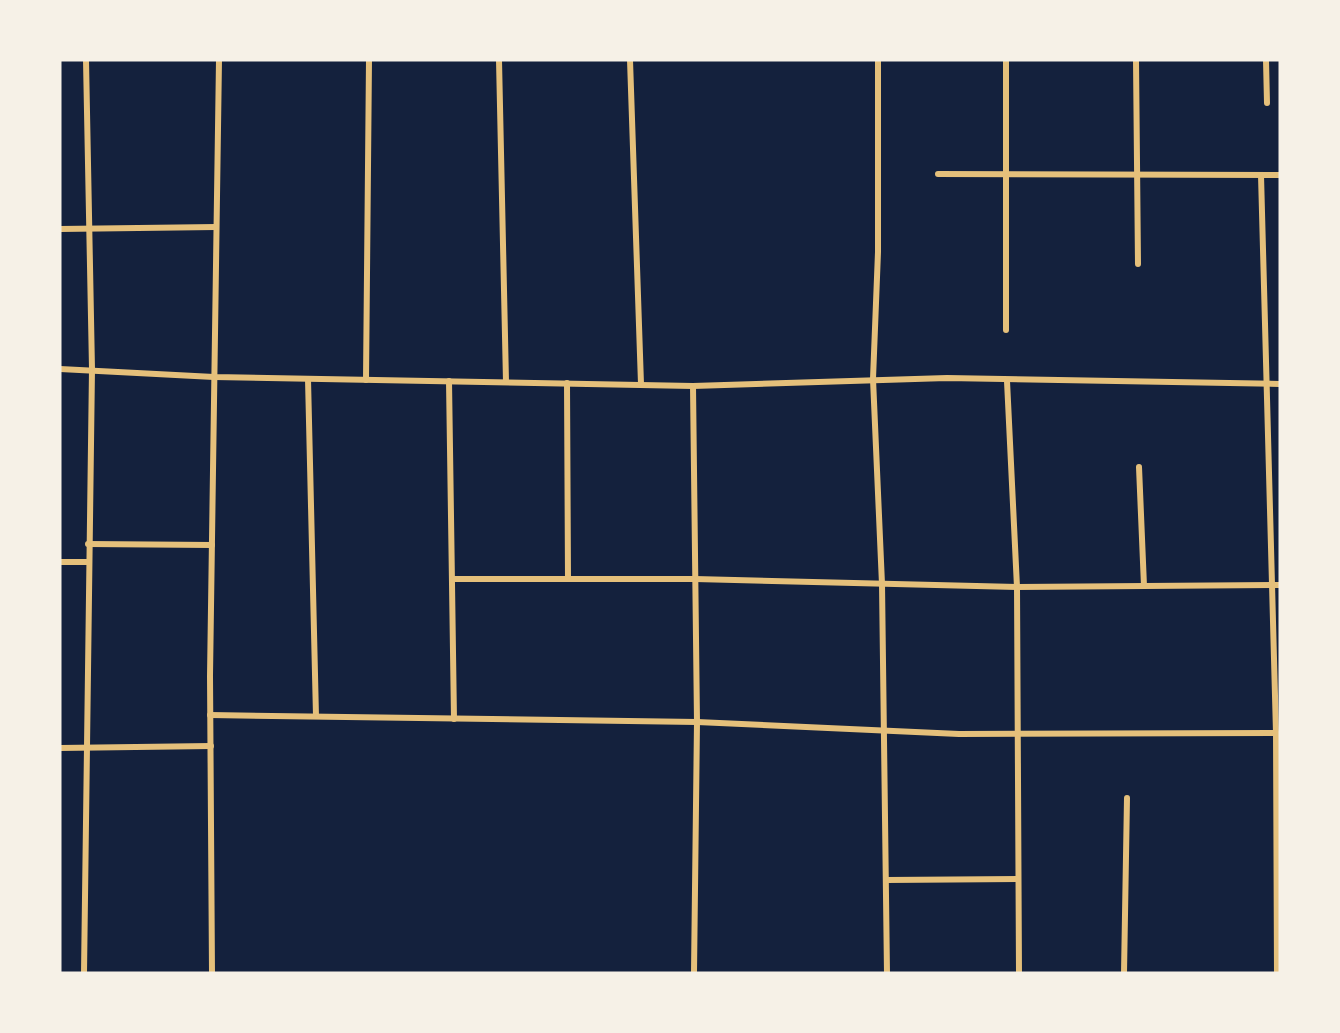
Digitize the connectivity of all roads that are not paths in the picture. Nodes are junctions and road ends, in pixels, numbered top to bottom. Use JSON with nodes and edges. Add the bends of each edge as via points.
{"nodes":[{"id":1,"x":86,"y":60,"type":"edge"},
{"id":2,"x":219,"y":60,"type":"edge"},
{"id":3,"x":369,"y":60,"type":"edge"},
{"id":4,"x":499,"y":60,"type":"edge"},
{"id":5,"x":630,"y":60,"type":"edge"},
{"id":6,"x":879,"y":60,"type":"edge"},
{"id":7,"x":1006,"y":60,"type":"edge"},
{"id":8,"x":1136,"y":60,"type":"edge"},
{"id":9,"x":1266,"y":60,"type":"edge"},
{"id":10,"x":1266,"y":103,"type":"dead end"},
{"id":11,"x":938,"y":174,"type":"dead end"},
{"id":12,"x":1007,"y":174,"type":"junction"},
{"id":13,"x":1135,"y":175,"type":"junction"},
{"id":14,"x":1261,"y":175,"type":"junction"},
{"id":15,"x":1280,"y":175,"type":"edge"},
{"id":16,"x":216,"y":227,"type":"junction"},
{"id":17,"x":60,"y":229,"type":"edge"},
{"id":18,"x":89,"y":230,"type":"junction"},
{"id":19,"x":1138,"y":264,"type":"dead end"},
{"id":20,"x":1006,"y":330,"type":"dead end"},
{"id":21,"x":60,"y":369,"type":"edge"},
{"id":22,"x":92,"y":369,"type":"junction"},
{"id":23,"x":214,"y":377,"type":"junction"},
{"id":24,"x":308,"y":379,"type":"junction"},
{"id":25,"x":873,"y":379,"type":"junction"},
{"id":26,"x":366,"y":380,"type":"junction"},
{"id":27,"x":449,"y":381,"type":"junction"},
{"id":28,"x":1007,"y":381,"type":"junction"},
{"id":29,"x":506,"y":382,"type":"junction"},
{"id":30,"x":567,"y":383,"type":"junction"},
{"id":31,"x":640,"y":384,"type":"junction"},
{"id":32,"x":1266,"y":384,"type":"junction"},
{"id":33,"x":1280,"y":384,"type":"edge"},
{"id":34,"x":693,"y":386,"type":"junction"},
{"id":35,"x":1139,"y":467,"type":"dead end"},
{"id":36,"x":88,"y":544,"type":"junction"},
{"id":37,"x":212,"y":545,"type":"junction"},
{"id":38,"x":60,"y":562,"type":"edge"},
{"id":39,"x":88,"y":562,"type":"junction"},
{"id":40,"x":452,"y":579,"type":"junction"},
{"id":41,"x":568,"y":579,"type":"junction"},
{"id":42,"x":695,"y":579,"type":"junction"},
{"id":43,"x":882,"y":584,"type":"junction"},
{"id":44,"x":1272,"y":585,"type":"junction"},
{"id":45,"x":1280,"y":585,"type":"edge"},
{"id":46,"x":1144,"y":586,"type":"junction"},
{"id":47,"x":1017,"y":587,"type":"junction"},
{"id":48,"x":210,"y":715,"type":"junction"},
{"id":49,"x":316,"y":716,"type":"junction"},
{"id":50,"x":454,"y":719,"type":"junction"},
{"id":51,"x":697,"y":722,"type":"junction"},
{"id":52,"x":885,"y":731,"type":"junction"},
{"id":53,"x":1276,"y":733,"type":"junction"},
{"id":54,"x":1018,"y":734,"type":"junction"},
{"id":55,"x":211,"y":746,"type":"junction"},
{"id":56,"x":60,"y":748,"type":"edge"},
{"id":57,"x":84,"y":748,"type":"junction"},
{"id":58,"x":1127,"y":798,"type":"dead end"},
{"id":59,"x":1018,"y":879,"type":"junction"},
{"id":60,"x":886,"y":880,"type":"junction"},
{"id":61,"x":84,"y":973,"type":"edge"},
{"id":62,"x":212,"y":973,"type":"edge"},
{"id":63,"x":694,"y":973,"type":"edge"},
{"id":64,"x":887,"y":973,"type":"edge"},
{"id":65,"x":1019,"y":973,"type":"edge"},
{"id":66,"x":1124,"y":973,"type":"edge"},
{"id":67,"x":1277,"y":973,"type":"edge"}],
"edges":[{"from":1,"to":18,"type":"street"},
{"from":2,"to":16,"type":"street"},
{"from":3,"to":26,"type":"street"},
{"from":4,"to":29,"type":"street"},
{"from":5,"to":31,"type":"street"},
{"from":6,"to":25,"type":"street"},
{"from":7,"to":12,"type":"street"},
{"from":8,"to":13,"type":"street"},
{"from":9,"to":10,"type":"street"},
{"from":11,"to":12,"type":"street"},
{"from":12,"to":13,"type":"street"},
{"from":12,"to":20,"type":"street"},
{"from":13,"to":14,"type":"street"},
{"from":13,"to":19,"type":"street"},
{"from":14,"to":15,"type":"street"},
{"from":14,"to":32,"type":"street"},
{"from":16,"to":18,"type":"street"},
{"from":16,"to":23,"type":"street"},
{"from":17,"to":18,"type":"street"},
{"from":18,"to":22,"type":"street"},
{"from":21,"to":22,"type":"street"},
{"from":22,"to":23,"type":"street"},
{"from":22,"to":36,"type":"street"},
{"from":23,"to":24,"type":"street"},
{"from":23,"to":37,"type":"street"},
{"from":24,"to":26,"type":"street"},
{"from":24,"to":49,"type":"street"},
{"from":25,"to":28,"type":"street"},
{"from":25,"to":34,"type":"street"},
{"from":25,"to":43,"type":"street"},
{"from":26,"to":27,"type":"street"},
{"from":27,"to":29,"type":"street"},
{"from":27,"to":40,"type":"street"},
{"from":28,"to":32,"type":"street"},
{"from":28,"to":47,"type":"street"},
{"from":29,"to":30,"type":"street"},
{"from":30,"to":31,"type":"street"},
{"from":30,"to":41,"type":"street"},
{"from":31,"to":34,"type":"street"},
{"from":32,"to":33,"type":"street"},
{"from":32,"to":44,"type":"street"},
{"from":34,"to":42,"type":"street"},
{"from":35,"to":46,"type":"street"},
{"from":36,"to":37,"type":"street"},
{"from":36,"to":39,"type":"street"},
{"from":37,"to":48,"type":"street"},
{"from":38,"to":39,"type":"street"},
{"from":39,"to":57,"type":"street"},
{"from":40,"to":41,"type":"street"},
{"from":40,"to":50,"type":"street"},
{"from":41,"to":42,"type":"street"},
{"from":42,"to":43,"type":"street"},
{"from":42,"to":51,"type":"street"},
{"from":43,"to":47,"type":"street"},
{"from":43,"to":52,"type":"street"},
{"from":44,"to":45,"type":"street"},
{"from":44,"to":46,"type":"street"},
{"from":44,"to":53,"type":"street"},
{"from":46,"to":47,"type":"street"},
{"from":47,"to":54,"type":"street"},
{"from":48,"to":49,"type":"street"},
{"from":48,"to":55,"type":"street"},
{"from":49,"to":50,"type":"street"},
{"from":50,"to":51,"type":"street"},
{"from":51,"to":52,"type":"street"},
{"from":51,"to":63,"type":"street"},
{"from":52,"to":54,"type":"street"},
{"from":52,"to":60,"type":"street"},
{"from":53,"to":54,"type":"street"},
{"from":53,"to":67,"type":"street"},
{"from":54,"to":59,"type":"street"},
{"from":55,"to":57,"type":"street"},
{"from":55,"to":62,"type":"street"},
{"from":56,"to":57,"type":"street"},
{"from":57,"to":61,"type":"street"},
{"from":58,"to":66,"type":"street"},
{"from":59,"to":60,"type":"street"},
{"from":59,"to":65,"type":"street"},
{"from":60,"to":64,"type":"street"}]}
